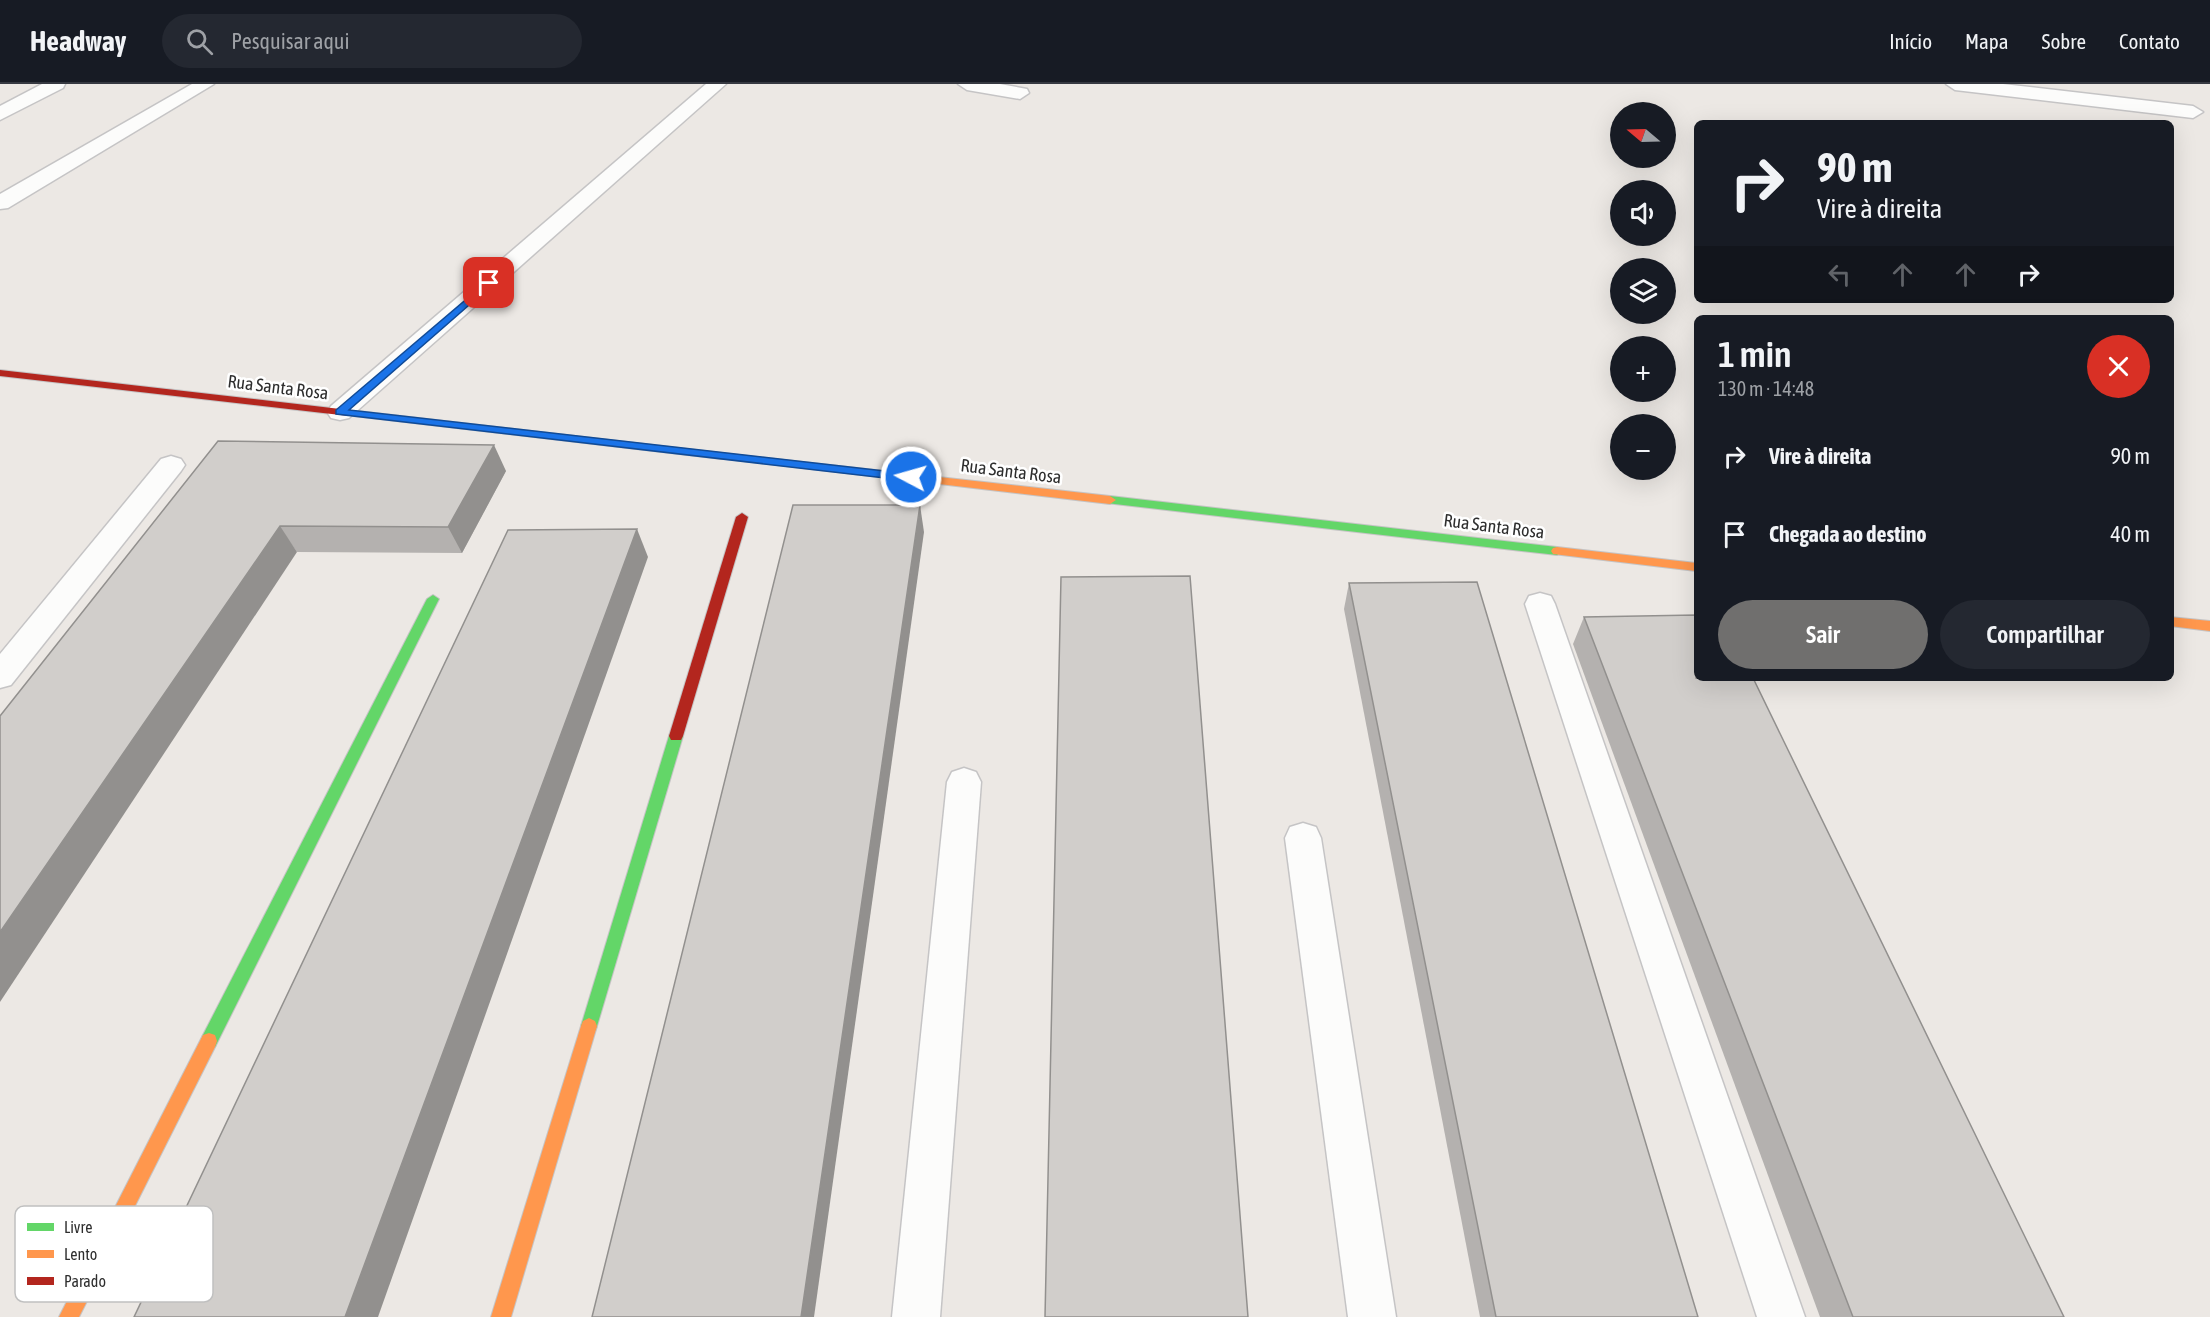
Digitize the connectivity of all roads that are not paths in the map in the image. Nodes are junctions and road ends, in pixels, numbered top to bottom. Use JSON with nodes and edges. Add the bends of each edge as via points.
{"nodes":[{"id":1,"x":56,"y":84,"type":"edge"},
{"id":2,"x":205,"y":84,"type":"edge"},
{"id":3,"x":717,"y":84,"type":"edge"},
{"id":4,"x":967,"y":84,"type":"edge"},
{"id":5,"x":1955,"y":84,"type":"edge"},
{"id":6,"x":2081,"y":84,"type":"edge"},
{"id":7,"x":1020,"y":93,"type":"dead end"},
{"id":8,"x":2201,"y":113,"type":"edge"},
{"id":9,"x":0,"y":114,"type":"edge"},
{"id":10,"x":0,"y":203,"type":"edge"},
{"id":11,"x":0,"y":373,"type":"edge"},
{"id":12,"x":340,"y":412,"type":"junction"},
{"id":13,"x":171,"y":465,"type":"dead end"},
{"id":14,"x":742,"y":517,"type":"dead end"},
{"id":15,"x":1694,"y":567,"type":"edge"},
{"id":16,"x":434,"y":599,"type":"dead end"},
{"id":17,"x":1540,"y":604,"type":"dead end"},
{"id":18,"x":2174,"y":622,"type":"edge"},
{"id":19,"x":2210,"y":626,"type":"edge"},
{"id":20,"x":0,"y":676,"type":"edge"},
{"id":21,"x":964,"y":782,"type":"dead end"},
{"id":22,"x":1303,"y":838,"type":"dead end"},
{"id":23,"x":125,"y":1206,"type":"edge"},
{"id":24,"x":77,"y":1302,"type":"edge"},
{"id":25,"x":69,"y":1317,"type":"edge"},
{"id":26,"x":501,"y":1317,"type":"edge"},
{"id":27,"x":916,"y":1317,"type":"edge"},
{"id":28,"x":1372,"y":1317,"type":"edge"},
{"id":29,"x":1780,"y":1317,"type":"edge"}],
"edges":[{"from":1,"to":9,"type":"street"},
{"from":2,"to":10,"type":"street"},
{"from":3,"to":12,"type":"street"},
{"from":4,"to":7,"type":"street"},
{"from":5,"to":8,"type":"street"},
{"from":6,"to":8,"type":"street"},
{"from":11,"to":12,"type":"street","name":"Rua Santa Rosa"},
{"from":12,"to":15,"type":"street","name":"Rua Santa Rosa"},
{"from":13,"to":20,"type":"street"},
{"from":14,"to":26,"type":"street"},
{"from":16,"to":23,"type":"street"},
{"from":17,"to":29,"type":"street"},
{"from":18,"to":19,"type":"street"},
{"from":21,"to":27,"type":"street"},
{"from":22,"to":28,"type":"street"},
{"from":24,"to":25,"type":"street"}]}
